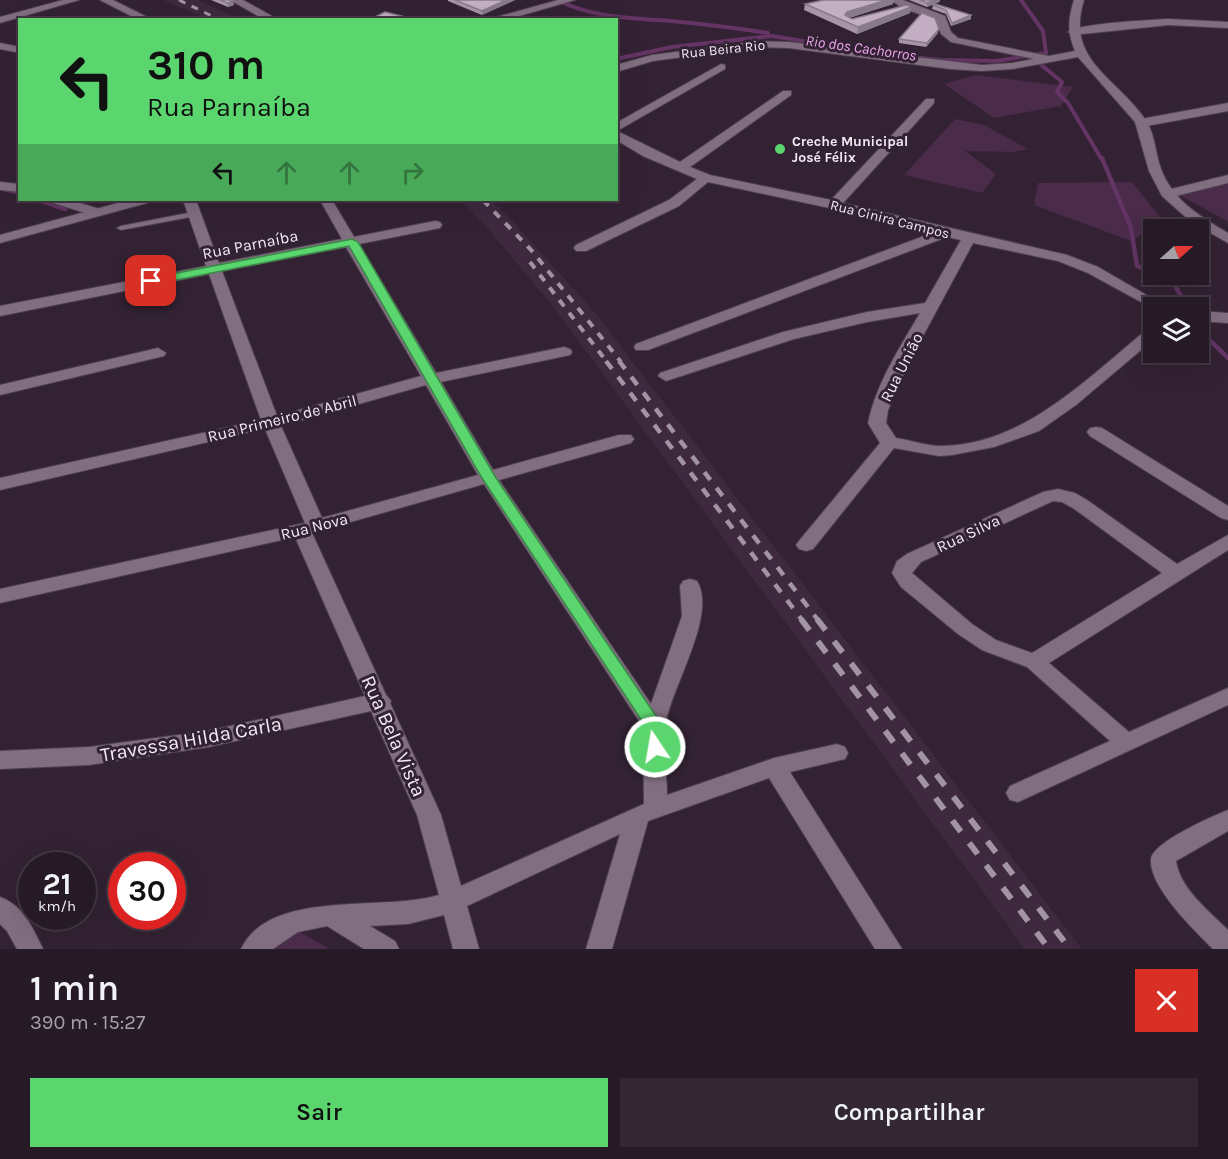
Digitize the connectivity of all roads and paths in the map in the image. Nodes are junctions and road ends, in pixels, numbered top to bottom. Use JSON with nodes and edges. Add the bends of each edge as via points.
{"nodes":[{"id":1,"x":74,"y":0,"type":"edge"},
{"id":2,"x":105,"y":0,"type":"edge"},
{"id":3,"x":235,"y":0,"type":"edge"},
{"id":4,"x":896,"y":0,"type":"edge"},
{"id":5,"x":1079,"y":0,"type":"edge"},
{"id":6,"x":565,"y":2,"type":"edge"},
{"id":7,"x":932,"y":4,"type":"edge"},
{"id":8,"x":909,"y":7,"type":"junction"},
{"id":9,"x":887,"y":10,"type":"edge"},
{"id":10,"x":144,"y":18,"type":"edge"},
{"id":11,"x":270,"y":18,"type":"edge"},
{"id":12,"x":499,"y":18,"type":"edge"},
{"id":13,"x":0,"y":20,"type":"edge"},
{"id":14,"x":1228,"y":25,"type":"edge"},
{"id":15,"x":1073,"y":32,"type":"junction"},
{"id":16,"x":0,"y":46,"type":"edge"},
{"id":17,"x":18,"y":50,"type":"edge"},
{"id":18,"x":1080,"y":53,"type":"junction"},
{"id":19,"x":1040,"y":58,"type":"junction"},
{"id":20,"x":721,"y":67,"type":"dead end"},
{"id":21,"x":618,"y":68,"type":"edge"},
{"id":22,"x":787,"y":93,"type":"dead end"},
{"id":23,"x":930,"y":101,"type":"dead end"},
{"id":24,"x":1228,"y":107,"type":"edge"},
{"id":25,"x":1141,"y":123,"type":"junction"},
{"id":26,"x":618,"y":127,"type":"edge"},
{"id":27,"x":618,"y":136,"type":"edge"},
{"id":28,"x":680,"y":168,"type":"junction"},
{"id":29,"x":706,"y":178,"type":"junction"},
{"id":30,"x":1228,"y":179,"type":"edge"},
{"id":31,"x":0,"y":186,"type":"edge"},
{"id":32,"x":18,"y":188,"type":"edge"},
{"id":33,"x":1168,"y":194,"type":"junction"},
{"id":34,"x":61,"y":201,"type":"edge"},
{"id":35,"x":138,"y":201,"type":"edge"},
{"id":36,"x":327,"y":201,"type":"edge"},
{"id":37,"x":834,"y":204,"type":"junction"},
{"id":38,"x":191,"y":207,"type":"edge"},
{"id":39,"x":95,"y":212,"type":"junction"},
{"id":40,"x":435,"y":225,"type":"dead end"},
{"id":41,"x":121,"y":228,"type":"dead end"},
{"id":42,"x":945,"y":233,"type":"junction"},
{"id":43,"x":969,"y":238,"type":"junction"},
{"id":44,"x":0,"y":239,"type":"edge"},
{"id":45,"x":1228,"y":239,"type":"edge"},
{"id":46,"x":352,"y":242,"type":"junction"},
{"id":47,"x":581,"y":248,"type":"dead end"},
{"id":48,"x":215,"y":268,"type":"junction"},
{"id":49,"x":1143,"y":298,"type":"edge"},
{"id":50,"x":932,"y":306,"type":"junction"},
{"id":51,"x":0,"y":311,"type":"edge"},
{"id":52,"x":1209,"y":317,"type":"edge"},
{"id":53,"x":1228,"y":318,"type":"edge"},
{"id":54,"x":1143,"y":340,"type":"edge"},
{"id":55,"x":642,"y":347,"type":"dead end"},
{"id":56,"x":564,"y":352,"type":"dead end"},
{"id":57,"x":158,"y":353,"type":"dead end"},
{"id":58,"x":666,"y":376,"type":"dead end"},
{"id":59,"x":430,"y":379,"type":"junction"},
{"id":60,"x":0,"y":390,"type":"edge"},
{"id":61,"x":271,"y":423,"type":"junction"},
{"id":62,"x":1096,"y":432,"type":"dead end"},
{"id":63,"x":625,"y":439,"type":"dead end"},
{"id":64,"x":890,"y":442,"type":"junction"},
{"id":65,"x":489,"y":478,"type":"junction"},
{"id":66,"x":0,"y":484,"type":"edge"},
{"id":67,"x":1228,"y":514,"type":"edge"},
{"id":68,"x":308,"y":528,"type":"junction"},
{"id":69,"x":1228,"y":541,"type":"edge"},
{"id":70,"x":806,"y":545,"type":"dead end"},
{"id":71,"x":1176,"y":574,"type":"junction"},
{"id":72,"x":690,"y":586,"type":"dead end"},
{"id":73,"x":0,"y":596,"type":"edge"},
{"id":74,"x":1034,"y":662,"type":"junction"},
{"id":75,"x":1228,"y":696,"type":"edge"},
{"id":76,"x":380,"y":701,"type":"junction"},
{"id":77,"x":654,"y":726,"type":"junction"},
{"id":78,"x":1126,"y":742,"type":"junction"},
{"id":79,"x":837,"y":753,"type":"dead end"},
{"id":80,"x":0,"y":760,"type":"edge"},
{"id":81,"x":774,"y":767,"type":"junction"},
{"id":82,"x":1018,"y":793,"type":"dead end"},
{"id":83,"x":647,"y":812,"type":"junction"},
{"id":84,"x":1228,"y":819,"type":"edge"},
{"id":85,"x":453,"y":901,"type":"junction"},
{"id":86,"x":0,"y":908,"type":"edge"},
{"id":87,"x":331,"y":915,"type":"junction"},
{"id":88,"x":1228,"y":947,"type":"edge"},
{"id":89,"x":30,"y":949,"type":"edge"},
{"id":90,"x":254,"y":949,"type":"edge"},
{"id":91,"x":386,"y":949,"type":"edge"},
{"id":92,"x":466,"y":949,"type":"edge"},
{"id":93,"x":598,"y":949,"type":"edge"},
{"id":94,"x":889,"y":949,"type":"edge"}],
"edges":[{"from":1,"to":13,"type":"street"},
{"from":2,"to":10,"type":"street"},
{"from":3,"to":11,"type":"street"},
{"from":4,"to":8,"type":"street"},
{"from":5,"to":15,"type":"street","via":[[1073,13]]},
{"from":6,"to":12,"type":"street"},
{"from":7,"to":8,"type":"street"},
{"from":8,"to":9,"type":"street"},
{"from":8,"to":19,"type":"street","via":[[941,18],[946,34],[955,40]]},
{"from":14,"to":15,"type":"street","via":[[1152,21]]},
{"from":15,"to":18,"type":"street"},
{"from":16,"to":17,"type":"street"},
{"from":18,"to":19,"type":"street","name":"Rua Beira Rio"},
{"from":18,"to":25,"type":"street"},
{"from":19,"to":21,"type":"street","name":"Rua Beira Rio","via":[[998,68],[950,66],[758,44],[652,58]]},
{"from":20,"to":26,"type":"street"},
{"from":22,"to":28,"type":"street"},
{"from":23,"to":37,"type":"street"},
{"from":24,"to":25,"type":"street"},
{"from":25,"to":33,"type":"street","via":[[1154,170]]},
{"from":27,"to":28,"type":"street","name":"Rua Cinira Campos"},
{"from":28,"to":29,"type":"street","name":"Rua Cinira Campos"},
{"from":29,"to":37,"type":"street","name":"Rua Cinira Campos"},
{"from":29,"to":47,"type":"street","via":[[674,203]]},
{"from":30,"to":33,"type":"street"},
{"from":31,"to":32,"type":"street"},
{"from":33,"to":45,"type":"street","via":[[1187,213]]},
{"from":34,"to":39,"type":"street"},
{"from":35,"to":39,"type":"street"},
{"from":36,"to":46,"type":"street"},
{"from":37,"to":42,"type":"street","name":"Rua Cinira Campos"},
{"from":38,"to":41,"type":"lane"},
{"from":38,"to":48,"type":"street","name":"Rua Bela Vista"},
{"from":39,"to":44,"type":"street"},
{"from":40,"to":46,"type":"street","name":"Rua Parnaíba"},
{"from":42,"to":43,"type":"street","name":"Rua Cinira Campos"},
{"from":42,"to":55,"type":"street"},
{"from":43,"to":49,"type":"street","name":"Rua Cinira Campos","via":[[1076,263]]},
{"from":43,"to":50,"type":"street","name":"Rua União"},
{"from":46,"to":48,"type":"street","name":"Rua Parnaíba"},
{"from":46,"to":59,"type":"street"},
{"from":48,"to":51,"type":"street","name":"Rua Parnaíba"},
{"from":48,"to":61,"type":"street","name":"Rua Bela Vista"},
{"from":50,"to":58,"type":"street","via":[[867,316],[789,335]]},
{"from":50,"to":64,"type":"street","name":"Rua União","via":[[880,408],[877,422]]},
{"from":52,"to":53,"type":"street"},
{"from":54,"to":64,"type":"street","via":[[1070,401],[1026,430],[952,450]]},
{"from":56,"to":59,"type":"street","name":"Rua Primeiro de Abril"},
{"from":57,"to":60,"type":"street"},
{"from":59,"to":61,"type":"street","name":"Rua Primeiro de Abril"},
{"from":59,"to":65,"type":"street"},
{"from":61,"to":66,"type":"street","name":"Rua Primeiro de Abril"},
{"from":61,"to":68,"type":"street","name":"Rua Bela Vista"},
{"from":62,"to":67,"type":"street"},
{"from":63,"to":65,"type":"street","name":"Rua Nova"},
{"from":64,"to":70,"type":"street"},
{"from":65,"to":68,"type":"street","name":"Rua Nova"},
{"from":65,"to":77,"type":"street"},
{"from":68,"to":73,"type":"street","name":"Rua Nova"},
{"from":68,"to":76,"type":"street","name":"Rua Bela Vista"},
{"from":69,"to":71,"type":"street"},
{"from":71,"to":74,"type":"street"},
{"from":71,"to":74,"type":"street","name":"Rua Silva","via":[[1080,504],[1058,495],[924,553],[904,566],[902,573],[908,582],[965,629],[989,645]]},
{"from":72,"to":77,"type":"street","via":[[692,616]]},
{"from":74,"to":78,"type":"street"},
{"from":75,"to":78,"type":"street"},
{"from":76,"to":80,"type":"street","name":"Travessa Hilda Carla","via":[[208,739],[89,756]]},
{"from":76,"to":85,"type":"street","name":"Rua Bela Vista","via":[[429,815]]},
{"from":77,"to":83,"type":"street"},
{"from":78,"to":82,"type":"street"},
{"from":79,"to":81,"type":"street"},
{"from":81,"to":83,"type":"street"},
{"from":81,"to":94,"type":"street"},
{"from":83,"to":85,"type":"street"},
{"from":83,"to":93,"type":"street"},
{"from":84,"to":88,"type":"street","via":[[1173,849],[1163,858],[1163,869],[1178,893]]},
{"from":85,"to":87,"type":"street","via":[[406,913]]},
{"from":85,"to":92,"type":"street","name":"Rua Bela Vista"},
{"from":86,"to":89,"type":"street","via":[[16,922]]},
{"from":87,"to":90,"type":"street","via":[[297,919]]},
{"from":87,"to":91,"type":"street"}]}
